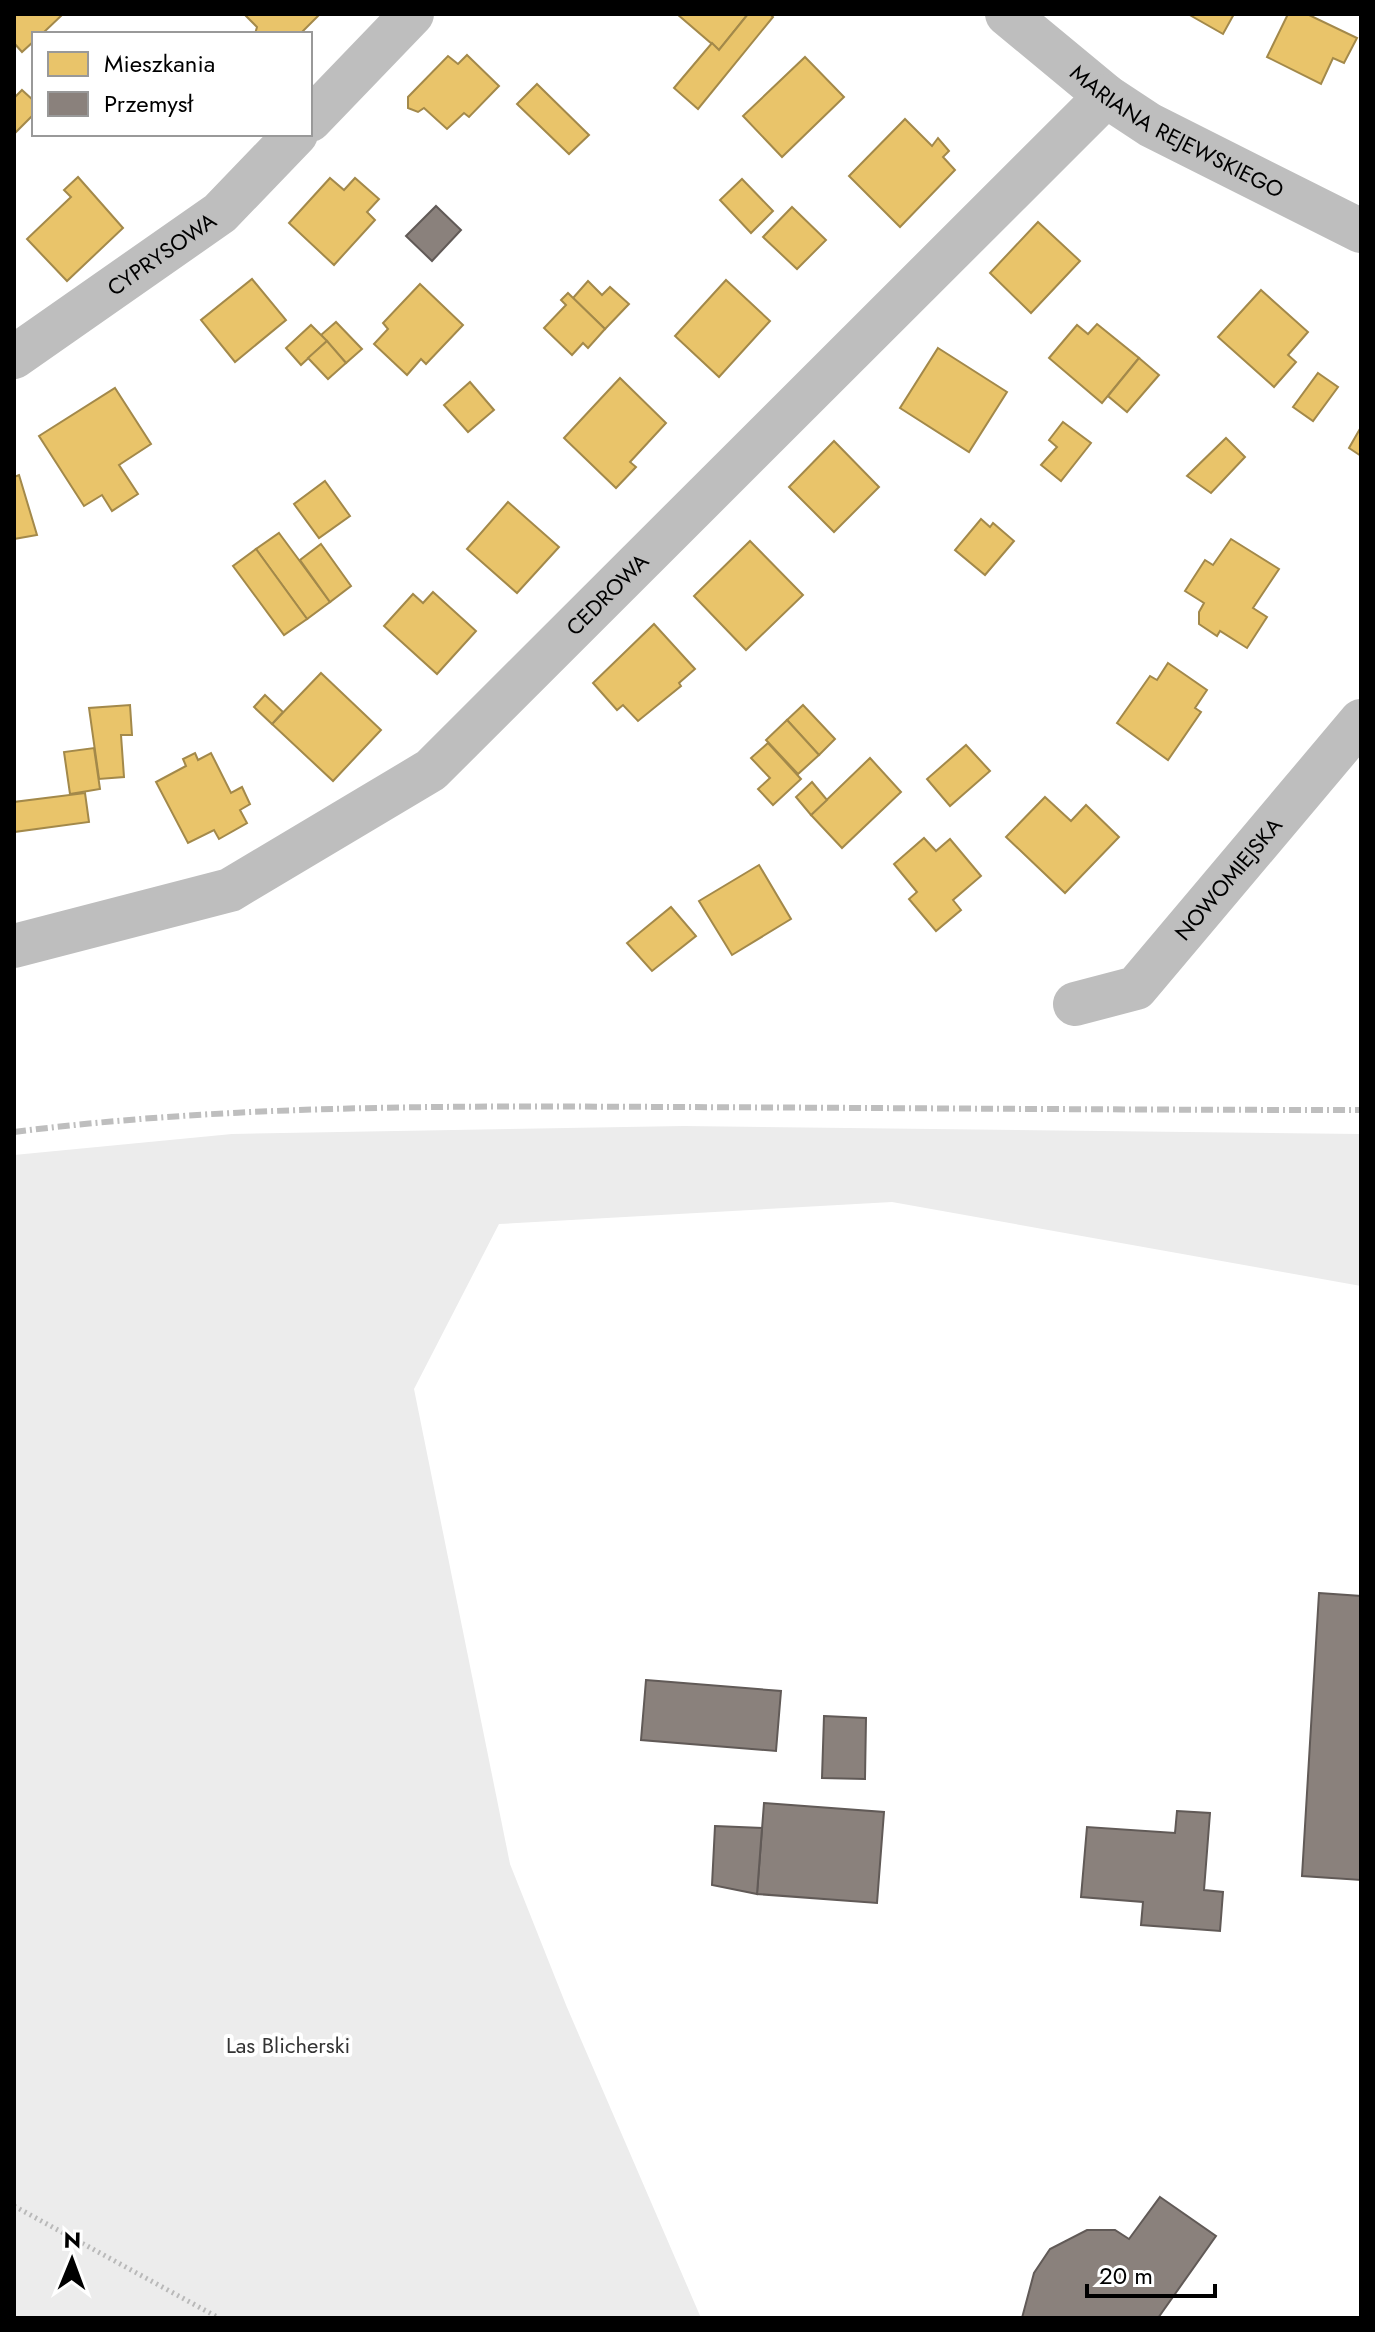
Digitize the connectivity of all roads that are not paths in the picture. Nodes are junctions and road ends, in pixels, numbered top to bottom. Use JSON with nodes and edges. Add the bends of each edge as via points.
{"nodes":[{"id":1,"x":412,"y":14,"type":"edge"},
{"id":2,"x":1007,"y":14,"type":"edge"},
{"id":3,"x":1106,"y":96,"type":"junction"},
{"id":4,"x":312,"y":118,"type":"edge"},
{"id":5,"x":294,"y":136,"type":"edge"},
{"id":6,"x":1361,"y":231,"type":"edge"},
{"id":7,"x":14,"y":357,"type":"edge"},
{"id":8,"x":1361,"y":721,"type":"edge"},
{"id":9,"x":14,"y":946,"type":"edge"},
{"id":10,"x":1075,"y":1004,"type":"dead end"}],
"edges":[{"from":1,"to":4,"type":"street"},
{"from":2,"to":3,"type":"street","name":"MARIANA REJEWSKIEGO"},
{"from":3,"to":6,"type":"street","name":"MARIANA REJEWSKIEGO","via":[[1162,131]]},
{"from":3,"to":9,"type":"street","name":"CEDROWA","via":[[431,770],[230,890]]},
{"from":5,"to":7,"type":"street","name":"CYPRYSOWA","via":[[220,213]]},
{"from":8,"to":10,"type":"street","name":"NOWOMIEJSKA","via":[[1136,988]]}]}
